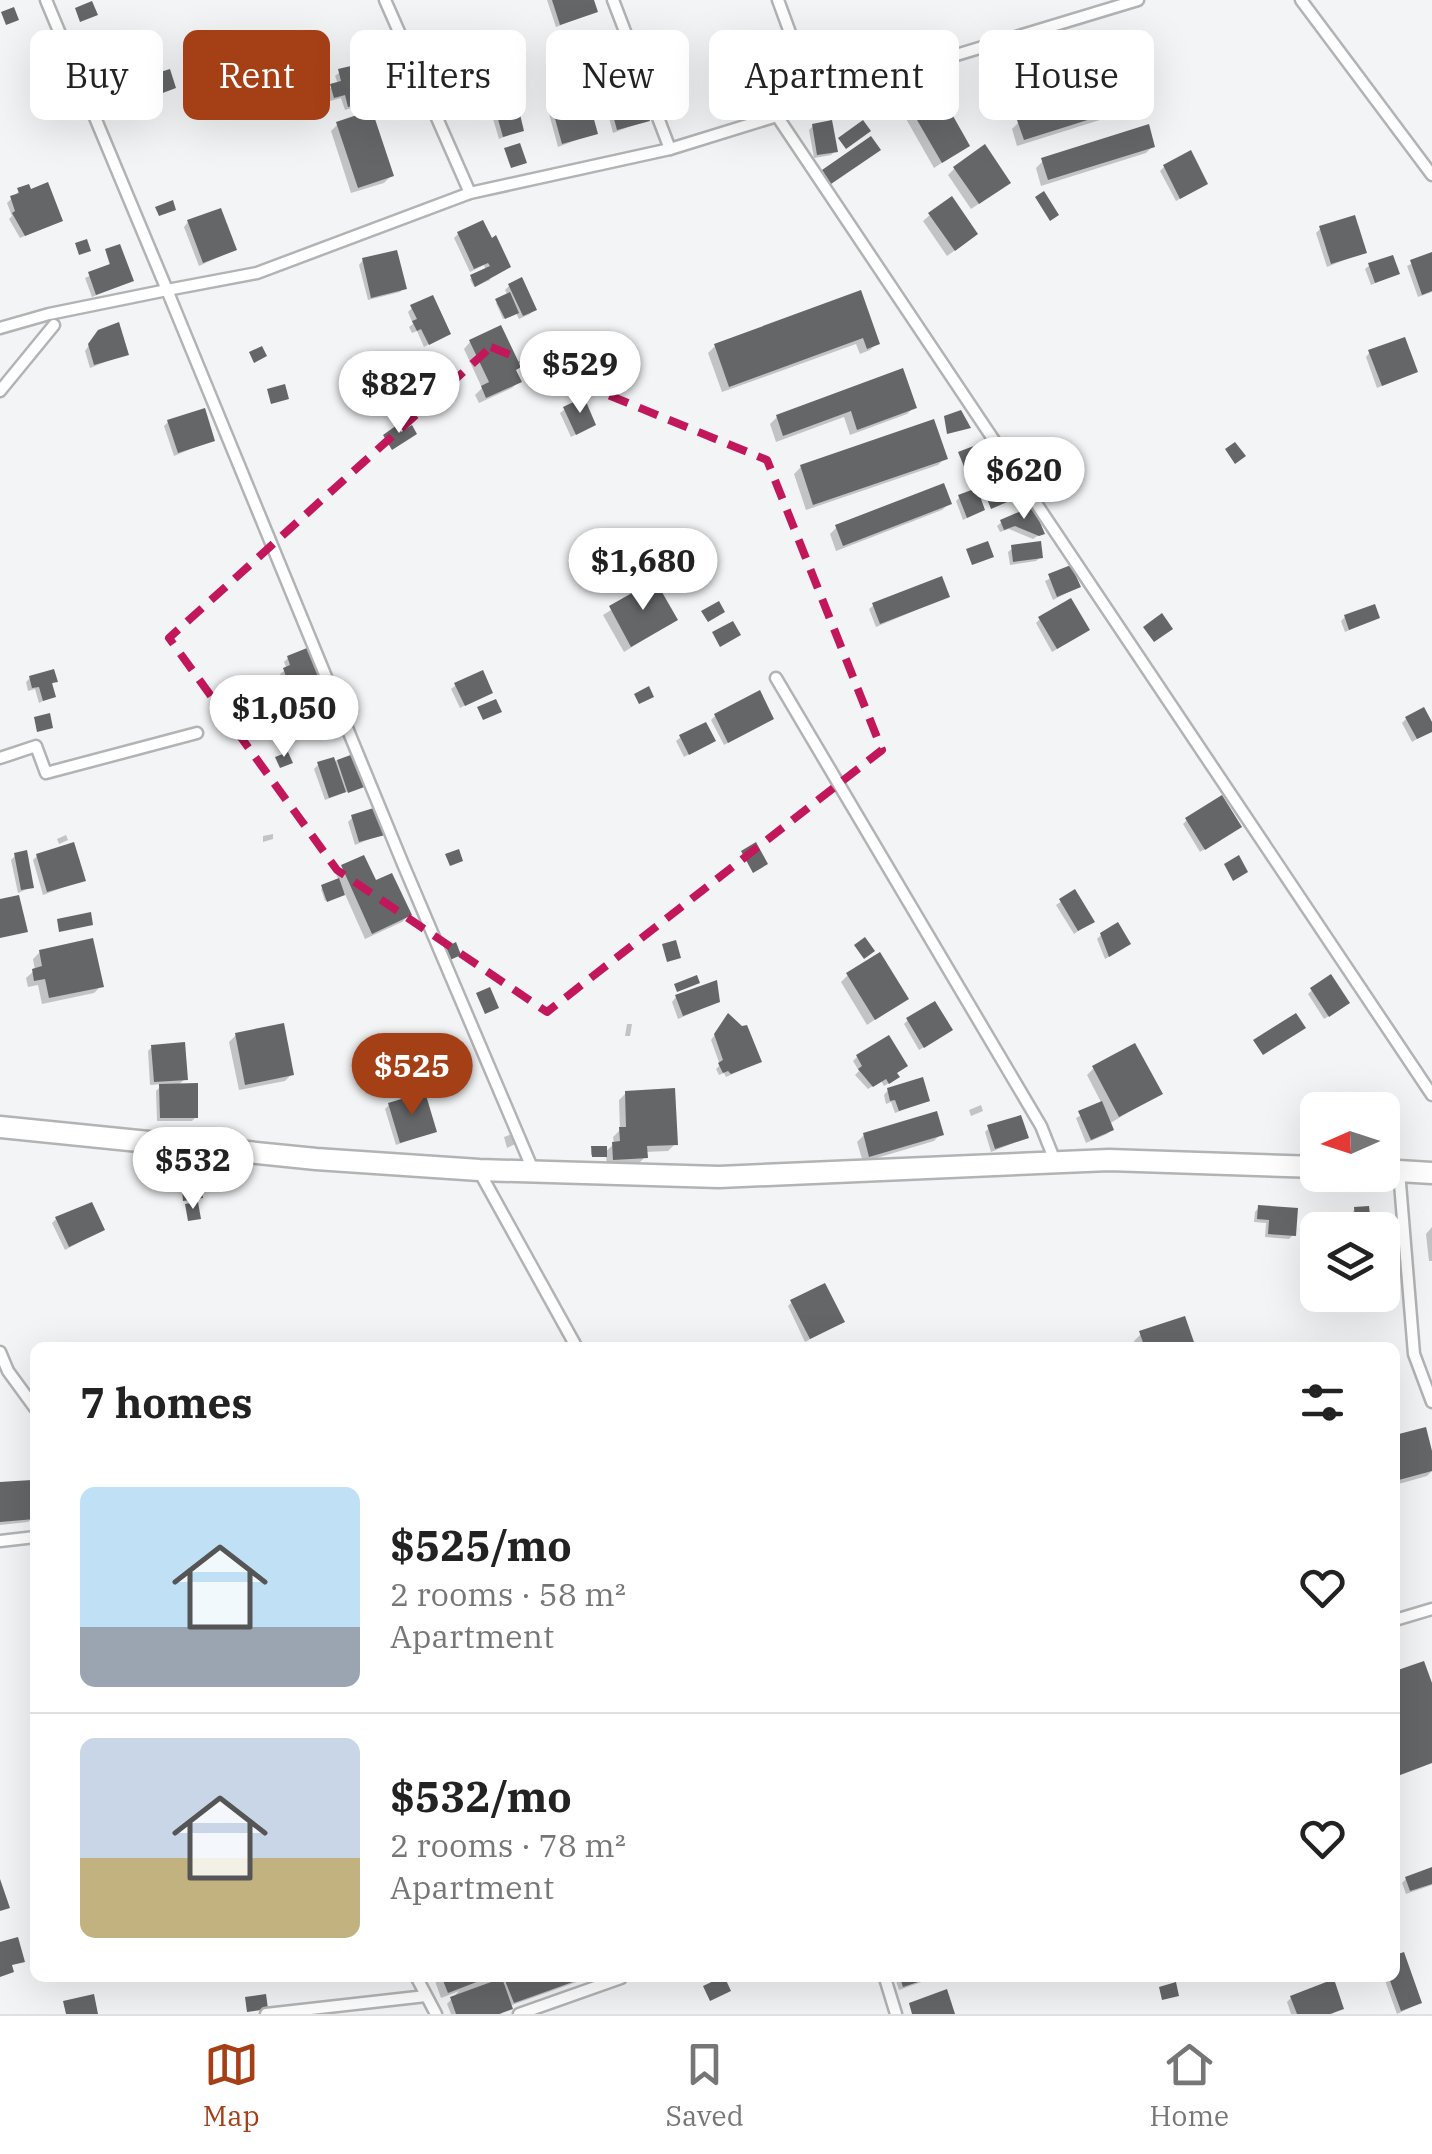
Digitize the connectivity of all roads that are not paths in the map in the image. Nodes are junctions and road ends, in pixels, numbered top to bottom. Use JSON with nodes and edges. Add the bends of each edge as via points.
{"nodes":[{"id":1,"x":46,"y":0,"type":"edge"},
{"id":2,"x":385,"y":0,"type":"edge"},
{"id":3,"x":612,"y":0,"type":"edge"},
{"id":4,"x":778,"y":0,"type":"edge"},
{"id":5,"x":1138,"y":0,"type":"edge"},
{"id":6,"x":1301,"y":0,"type":"edge"},
{"id":7,"x":789,"y":30,"type":"edge"},
{"id":8,"x":959,"y":54,"type":"edge"},
{"id":9,"x":764,"y":120,"type":"edge"},
{"id":10,"x":780,"y":120,"type":"edge"},
{"id":11,"x":670,"y":149,"type":"junction"},
{"id":12,"x":1430,"y":169,"type":"edge"},
{"id":13,"x":470,"y":193,"type":"junction"},
{"id":14,"x":167,"y":290,"type":"junction"},
{"id":15,"x":54,"y":325,"type":"dead end"},
{"id":16,"x":0,"y":328,"type":"edge"},
{"id":17,"x":0,"y":391,"type":"edge"},
{"id":18,"x":776,"y":678,"type":"dead end"},
{"id":19,"x":197,"y":733,"type":"dead end"},
{"id":20,"x":0,"y":758,"type":"edge"},
{"id":21,"x":1432,"y":1096,"type":"edge"},
{"id":22,"x":0,"y":1128,"type":"edge"},
{"id":23,"x":1055,"y":1162,"type":"junction"},
{"id":24,"x":1300,"y":1166,"type":"edge"},
{"id":25,"x":479,"y":1170,"type":"junction"},
{"id":26,"x":532,"y":1170,"type":"junction"},
{"id":27,"x":1400,"y":1171,"type":"edge"},
{"id":28,"x":1432,"y":1173,"type":"edge"},
{"id":29,"x":1393,"y":1192,"type":"edge"},
{"id":30,"x":574,"y":1342,"type":"edge"},
{"id":31,"x":0,"y":1352,"type":"edge"},
{"id":32,"x":30,"y":1400,"type":"edge"},
{"id":33,"x":1432,"y":1402,"type":"edge"},
{"id":34,"x":30,"y":1538,"type":"edge"},
{"id":35,"x":0,"y":1541,"type":"edge"},
{"id":36,"x":1432,"y":1609,"type":"edge"},
{"id":37,"x":1400,"y":1619,"type":"edge"},
{"id":38,"x":419,"y":1982,"type":"edge"},
{"id":39,"x":610,"y":1982,"type":"edge"},
{"id":40,"x":886,"y":1982,"type":"edge"},
{"id":41,"x":426,"y":1996,"type":"junction"},
{"id":42,"x":266,"y":2014,"type":"edge"},
{"id":43,"x":436,"y":2014,"type":"edge"},
{"id":44,"x":520,"y":2014,"type":"edge"},
{"id":45,"x":896,"y":2014,"type":"edge"}],
"edges":[{"from":1,"to":14,"type":"lane"},
{"from":2,"to":13,"type":"lane"},
{"from":3,"to":11,"type":"lane"},
{"from":4,"to":7,"type":"lane"},
{"from":5,"to":8,"type":"lane"},
{"from":6,"to":12,"type":"lane"},
{"from":9,"to":11,"type":"lane"},
{"from":10,"to":21,"type":"lane"},
{"from":11,"to":13,"type":"lane"},
{"from":13,"to":14,"type":"lane","via":[[257,273]]},
{"from":14,"to":16,"type":"lane"},
{"from":14,"to":26,"type":"lane"},
{"from":15,"to":17,"type":"lane"},
{"from":18,"to":23,"type":"lane","via":[[1041,1126]]},
{"from":19,"to":20,"type":"lane","via":[[46,774],[36,746]]},
{"from":22,"to":25,"type":"street"},
{"from":23,"to":24,"type":"street"},
{"from":23,"to":26,"type":"street","via":[[719,1177]]},
{"from":25,"to":26,"type":"street"},
{"from":25,"to":30,"type":"lane"},
{"from":27,"to":28,"type":"street"},
{"from":29,"to":33,"type":"lane","via":[[1414,1354]]},
{"from":31,"to":32,"type":"lane"},
{"from":34,"to":35,"type":"lane"},
{"from":36,"to":37,"type":"lane"},
{"from":38,"to":41,"type":"lane"},
{"from":39,"to":44,"type":"lane"},
{"from":40,"to":45,"type":"lane"},
{"from":41,"to":42,"type":"lane"},
{"from":41,"to":43,"type":"lane"}]}
